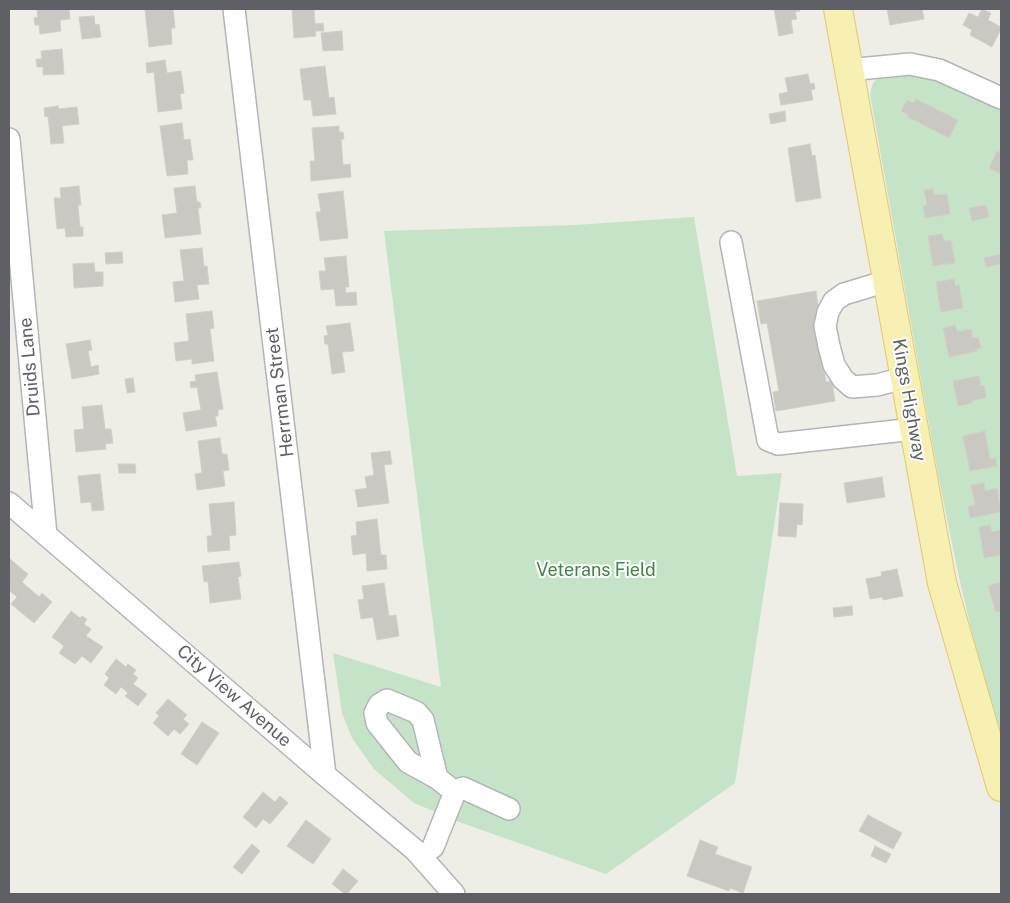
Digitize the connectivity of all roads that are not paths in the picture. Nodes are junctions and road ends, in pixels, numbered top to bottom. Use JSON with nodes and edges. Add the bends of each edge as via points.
{"nodes":[{"id":1,"x":234,"y":9,"type":"edge"},
{"id":2,"x":838,"y":9,"type":"edge"},
{"id":3,"x":848,"y":70,"type":"junction"},
{"id":4,"x":1001,"y":98,"type":"edge"},
{"id":5,"x":9,"y":139,"type":"edge"},
{"id":6,"x":731,"y":242,"type":"dead end"},
{"id":7,"x":887,"y":281,"type":"junction"},
{"id":8,"x":904,"y":378,"type":"junction"},
{"id":9,"x":914,"y":429,"type":"junction"},
{"id":10,"x":9,"y":503,"type":"edge"},
{"id":11,"x":46,"y":535,"type":"junction"},
{"id":12,"x":325,"y":775,"type":"junction"},
{"id":13,"x":437,"y":778,"type":"dead end"},
{"id":14,"x":1001,"y":787,"type":"edge"},
{"id":15,"x":455,"y":792,"type":"junction"},
{"id":16,"x":509,"y":809,"type":"dead end"},
{"id":17,"x":433,"y":847,"type":"dead end"},
{"id":18,"x":454,"y":894,"type":"edge"}],
"edges":[{"from":1,"to":12,"type":"street","name":"Herrman Street"},
{"from":2,"to":3,"type":"main road","name":"Kings Highway"},
{"from":3,"to":4,"type":"street","via":[[910,64],[939,70]]},
{"from":3,"to":7,"type":"main road","name":"Kings Highway"},
{"from":5,"to":11,"type":"street","name":"Druids Lane"},
{"from":6,"to":9,"type":"street","via":[[768,440],[778,444]]},
{"from":7,"to":8,"type":"main road","name":"Kings Highway"},
{"from":7,"to":8,"type":"street","via":[[844,294],[834,301],[828,312],[826,333],[834,365],[852,387]]},
{"from":8,"to":9,"type":"main road","name":"Kings Highway"},
{"from":9,"to":14,"type":"main road","name":"Kings Highway","via":[[942,582]]},
{"from":10,"to":11,"type":"street","name":"City View Avenue"},
{"from":11,"to":12,"type":"street","name":"City View Avenue"},
{"from":12,"to":18,"type":"street","name":"City View Avenue","via":[[415,850]]},
{"from":13,"to":15,"type":"street"},
{"from":15,"to":16,"type":"street","via":[[462,788]]},
{"from":15,"to":17,"type":"street"}]}
